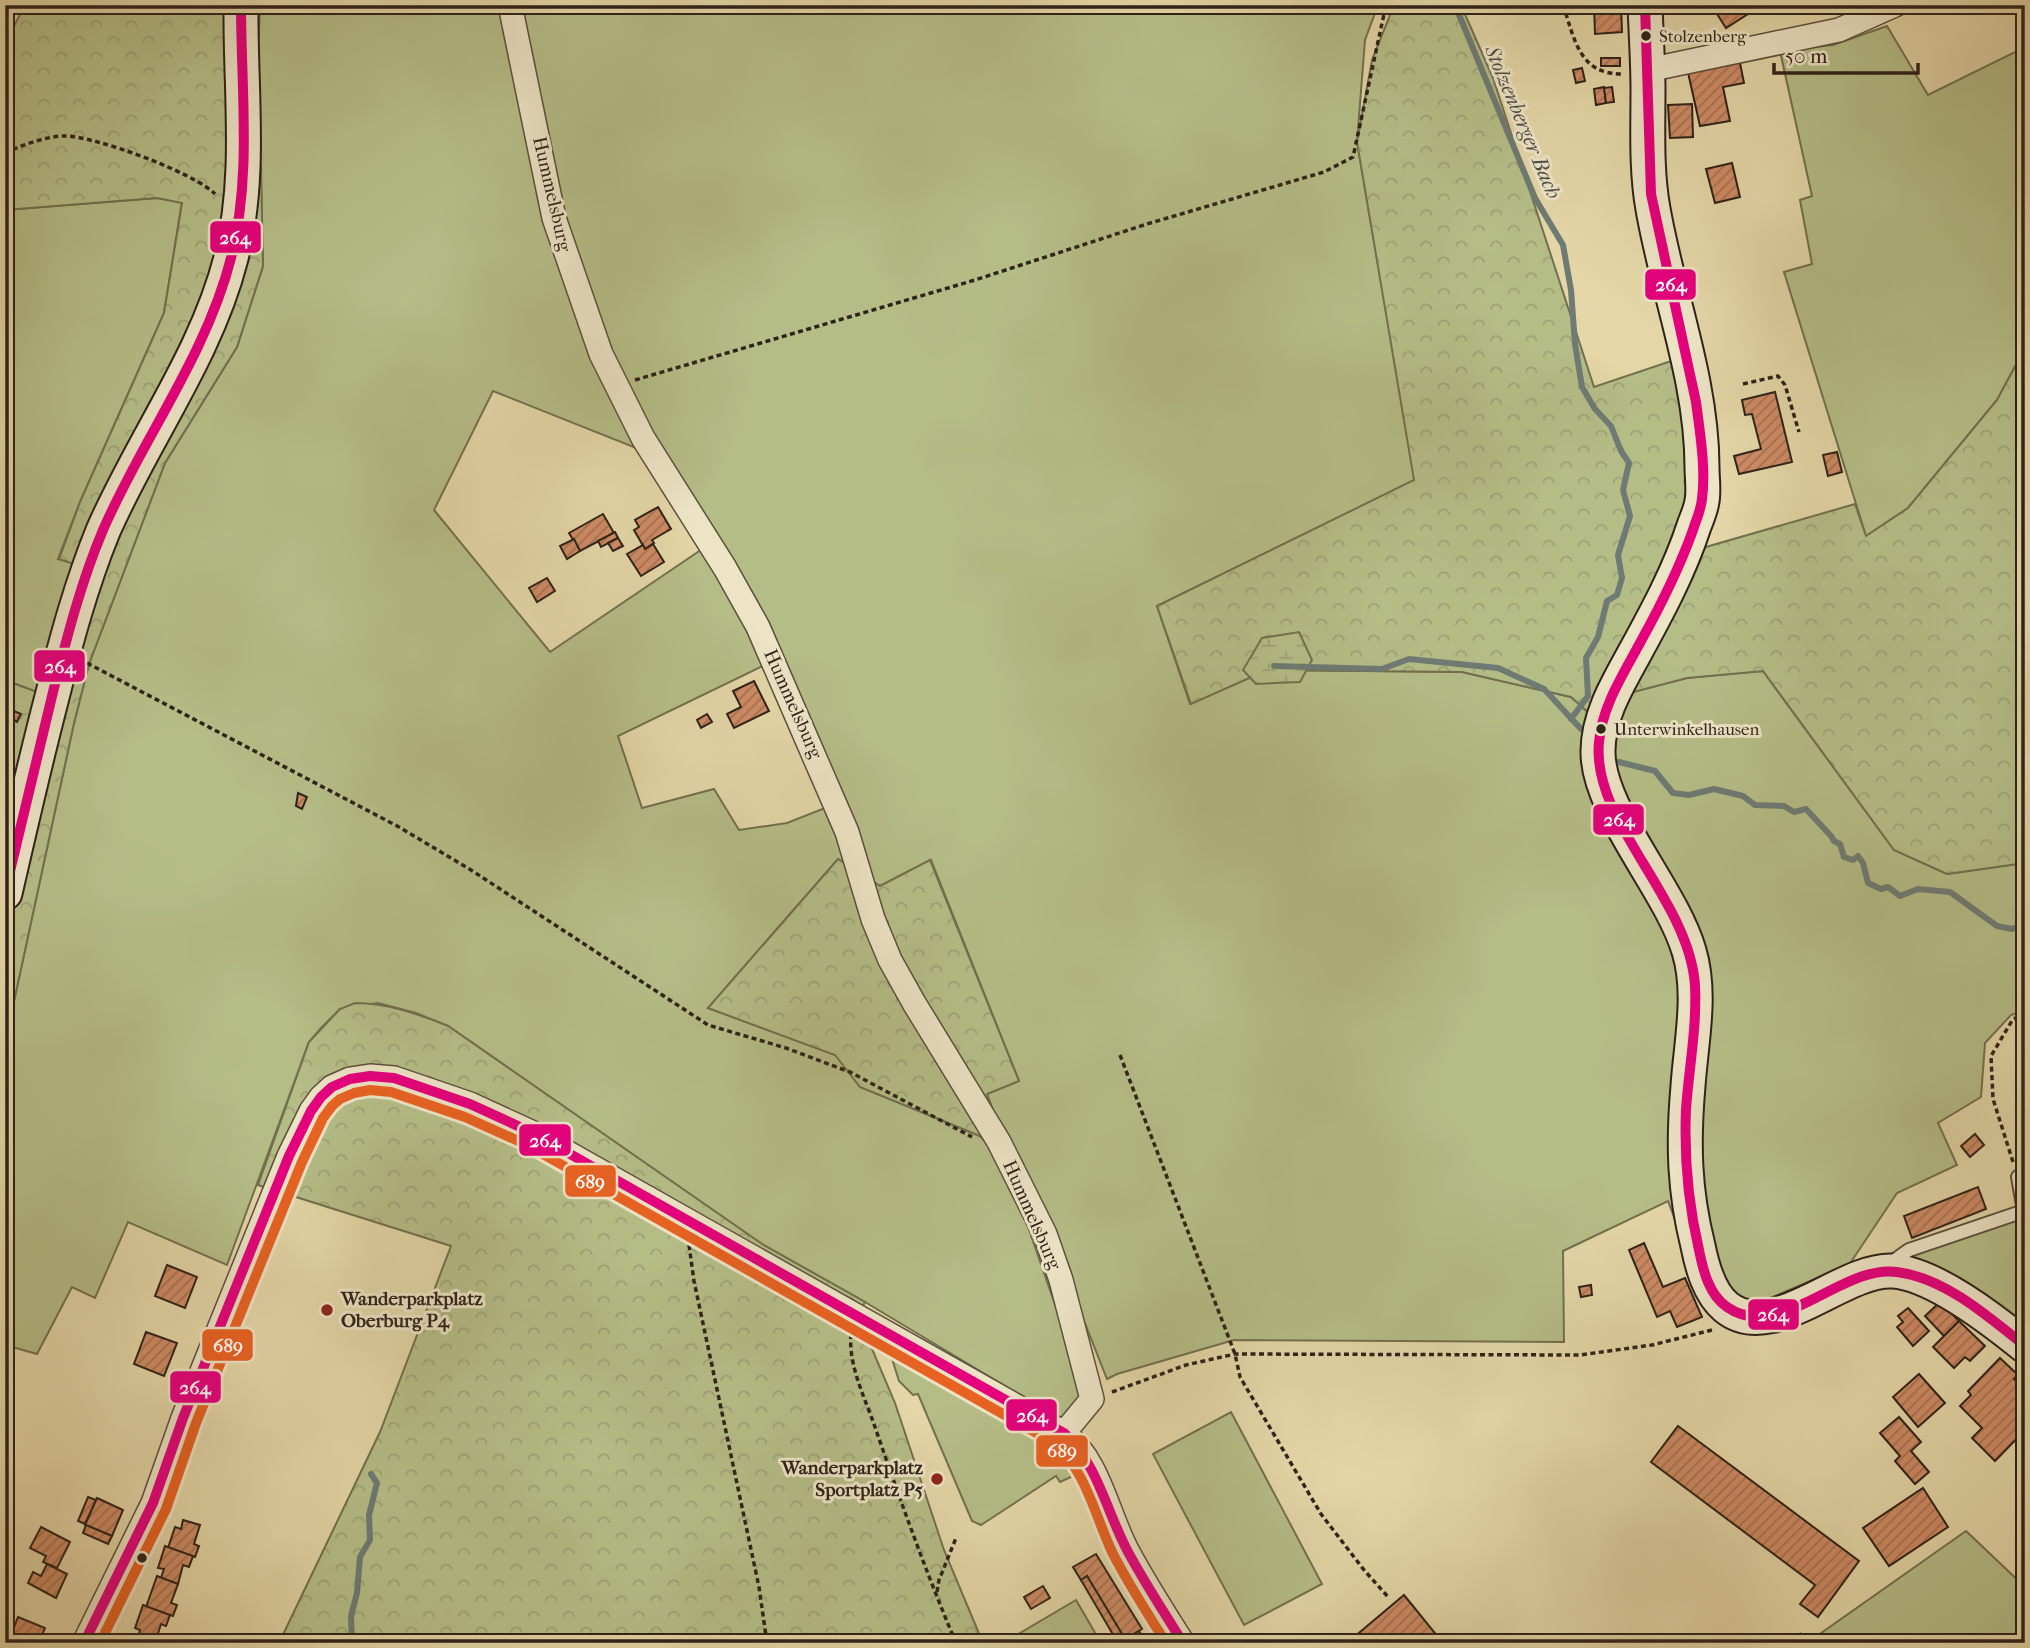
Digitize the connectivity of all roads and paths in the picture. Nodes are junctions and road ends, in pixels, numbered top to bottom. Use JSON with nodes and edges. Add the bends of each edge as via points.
{"nodes":[{"id":1,"x":241,"y":5,"type":"edge"},
{"id":2,"x":510,"y":5,"type":"edge"},
{"id":3,"x":1386,"y":5,"type":"edge"},
{"id":4,"x":1563,"y":5,"type":"edge"},
{"id":5,"x":1646,"y":5,"type":"edge"},
{"id":6,"x":1895,"y":5,"type":"edge"},
{"id":7,"x":1648,"y":70,"type":"junction"},
{"id":8,"x":5,"y":153,"type":"edge"},
{"id":9,"x":238,"y":223,"type":"junction"},
{"id":10,"x":1743,"y":384,"type":"dead end"},
{"id":11,"x":615,"y":386,"type":"junction"},
{"id":12,"x":1798,"y":432,"type":"dead end"},
{"id":13,"x":64,"y":650,"type":"junction"},
{"id":14,"x":5,"y":893,"type":"edge"},
{"id":15,"x":2025,"y":1015,"type":"edge"},
{"id":16,"x":1120,"y":1055,"type":"dead end"},
{"id":17,"x":999,"y":1142,"type":"junction"},
{"id":18,"x":2018,"y":1177,"type":"joint"},
{"id":19,"x":686,"y":1219,"type":"junction"},
{"id":20,"x":1881,"y":1272,"type":"junction"},
{"id":21,"x":858,"y":1316,"type":"junction"},
{"id":22,"x":1712,"y":1329,"type":"dead end"},
{"id":23,"x":2025,"y":1346,"type":"edge"},
{"id":24,"x":1235,"y":1354,"type":"junction"},
{"id":25,"x":1092,"y":1399,"type":"junction"},
{"id":26,"x":1063,"y":1433,"type":"junction"},
{"id":27,"x":956,"y":1538,"type":"dead end"},
{"id":28,"x":937,"y":1596,"type":"junction"},
{"id":29,"x":1389,"y":1598,"type":"dead end"},
{"id":30,"x":1802,"y":1633,"type":"dead end"},
{"id":31,"x":84,"y":1643,"type":"edge"},
{"id":32,"x":767,"y":1643,"type":"edge"},
{"id":33,"x":956,"y":1643,"type":"edge"},
{"id":34,"x":1183,"y":1643,"type":"edge"},
{"id":35,"x":1793,"y":1643,"type":"edge"}],
"edges":[{"from":1,"to":9,"type":"street","via":[[244,148]]},
{"from":2,"to":11,"type":"street","name":"Hummelsburg","via":[[554,218]]},
{"from":3,"to":11,"type":"path","via":[[1353,157],[1340,165],[975,280]]},
{"from":4,"to":7,"type":"path","via":[[1581,51],[1593,68],[1608,74]]},
{"from":5,"to":7,"type":"street"},
{"from":6,"to":7,"type":"street","via":[[1839,30]]},
{"from":7,"to":20,"type":"street","via":[[1652,206],[1702,431],[1703,501],[1658,612],[1602,720],[1598,748],[1602,779],[1689,951],[1695,999],[1685,1135],[1686,1191],[1707,1278],[1723,1305],[1751,1318],[1781,1313],[1835,1287]]},
{"from":8,"to":9,"type":"path","via":[[60,136],[114,148],[200,181]]},
{"from":9,"to":13,"type":"street","via":[[214,309],[104,529]]},
{"from":10,"to":12,"type":"path","via":[[1778,376],[1785,385]]},
{"from":11,"to":17,"type":"street","name":"Hummelsburg","via":[[758,627],[847,832],[890,960]]},
{"from":13,"to":14,"type":"street"},
{"from":13,"to":17,"type":"path","via":[[399,828],[708,1025],[850,1072],[974,1139]]},
{"from":15,"to":18,"type":"path","via":[[2012,1019],[1991,1056],[1993,1099]]},
{"from":16,"to":24,"type":"path"},
{"from":17,"to":25,"type":"street","name":"Hummelsburg","via":[[1055,1259]]},
{"from":18,"to":20,"type":"lane","via":[[2024,1211],[1909,1251]]},
{"from":19,"to":21,"type":"street"},
{"from":19,"to":31,"type":"street","via":[[531,1132],[440,1092],[394,1078],[369,1076],[327,1090],[314,1105],[289,1156],[153,1503]]},
{"from":19,"to":32,"type":"path","via":[[694,1281]]},
{"from":20,"to":23,"type":"street","via":[[1932,1283]]},
{"from":21,"to":26,"type":"street"},
{"from":21,"to":28,"type":"path","via":[[850,1343],[854,1363]]},
{"from":22,"to":24,"type":"path","via":[[1652,1345],[1580,1355]]},
{"from":24,"to":25,"type":"path","via":[[1186,1365]]},
{"from":24,"to":29,"type":"path","via":[[1240,1377],[1321,1514]]},
{"from":25,"to":26,"type":"street"},
{"from":26,"to":34,"type":"street","via":[[1090,1464],[1126,1549]]},
{"from":27,"to":28,"type":"path"},
{"from":28,"to":33,"type":"path"},
{"from":30,"to":35,"type":"path"}]}
